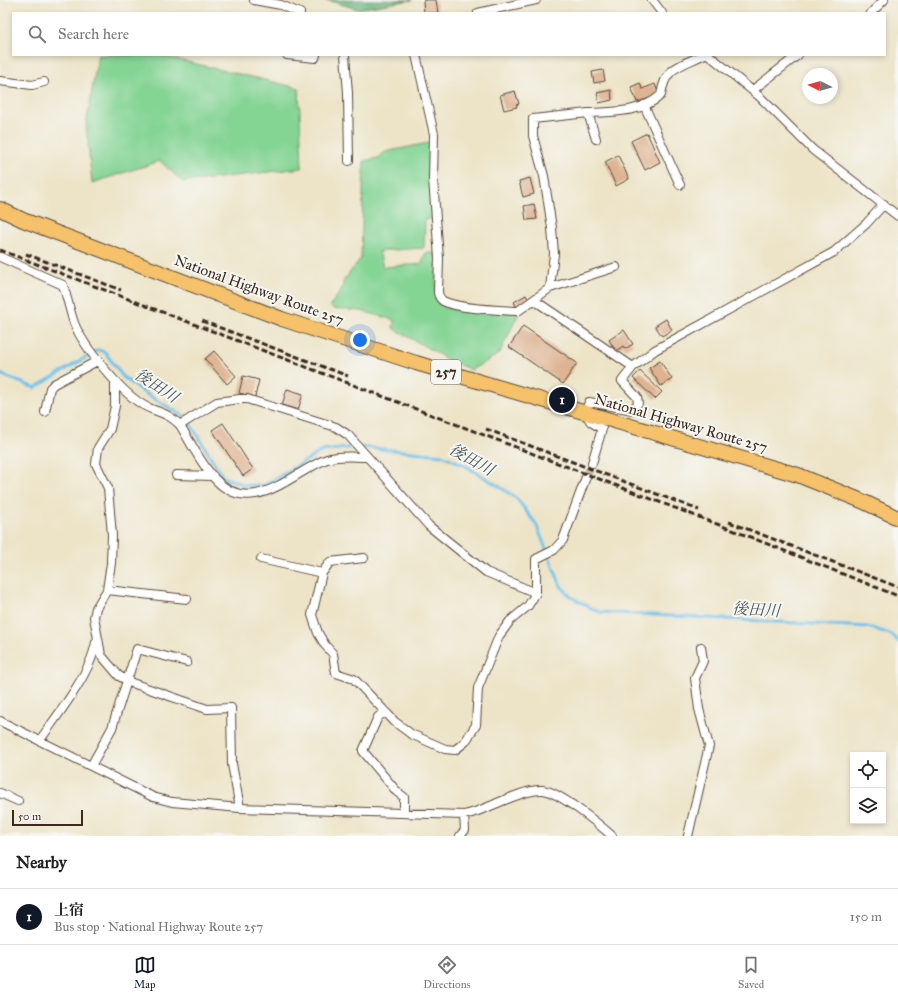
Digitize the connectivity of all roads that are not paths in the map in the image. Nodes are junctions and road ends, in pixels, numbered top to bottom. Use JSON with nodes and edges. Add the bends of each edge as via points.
{"nodes":[{"id":1,"x":254,"y":0,"type":"edge"},
{"id":2,"x":536,"y":0,"type":"edge"},
{"id":3,"x":652,"y":0,"type":"edge"},
{"id":4,"x":884,"y":0,"type":"edge"},
{"id":5,"x":298,"y":12,"type":"edge"},
{"id":6,"x":482,"y":12,"type":"edge"},
{"id":7,"x":661,"y":12,"type":"edge"},
{"id":8,"x":872,"y":12,"type":"edge"},
{"id":9,"x":296,"y":56,"type":"edge"},
{"id":10,"x":316,"y":56,"type":"edge"},
{"id":11,"x":345,"y":56,"type":"edge"},
{"id":12,"x":416,"y":56,"type":"edge"},
{"id":13,"x":701,"y":56,"type":"edge"},
{"id":14,"x":710,"y":56,"type":"edge"},
{"id":15,"x":797,"y":56,"type":"edge"},
{"id":16,"x":0,"y":80,"type":"edge"},
{"id":17,"x":44,"y":82,"type":"dead end"},
{"id":18,"x":753,"y":90,"type":"junction"},
{"id":19,"x":644,"y":105,"type":"junction"},
{"id":20,"x":588,"y":113,"type":"junction"},
{"id":21,"x":596,"y":139,"type":"dead end"},
{"id":22,"x":349,"y":161,"type":"dead end"},
{"id":23,"x":680,"y":185,"type":"dead end"},
{"id":24,"x":884,"y":204,"type":"junction"},
{"id":25,"x":0,"y":209,"type":"edge"},
{"id":26,"x":898,"y":216,"type":"edge"},
{"id":27,"x":0,"y":257,"type":"edge"},
{"id":28,"x":616,"y":267,"type":"dead end"},
{"id":29,"x":550,"y":288,"type":"junction"},
{"id":30,"x":534,"y":300,"type":"junction"},
{"id":31,"x":98,"y":359,"type":"junction"},
{"id":32,"x":633,"y":367,"type":"junction"},
{"id":33,"x":115,"y":381,"type":"junction"},
{"id":34,"x":45,"y":412,"type":"dead end"},
{"id":35,"x":585,"y":413,"type":"junction"},
{"id":36,"x":181,"y":424,"type":"junction"},
{"id":37,"x":365,"y":456,"type":"junction"},
{"id":38,"x":592,"y":463,"type":"tunnel mouth"},
{"id":39,"x":176,"y":475,"type":"dead end"},
{"id":40,"x":213,"y":476,"type":"junction"},
{"id":41,"x":586,"y":478,"type":"tunnel mouth"},
{"id":42,"x":898,"y":518,"type":"edge"},
{"id":43,"x":364,"y":558,"type":"dead end"},
{"id":44,"x":261,"y":559,"type":"dead end"},
{"id":45,"x":322,"y":573,"type":"junction"},
{"id":46,"x":106,"y":590,"type":"junction"},
{"id":47,"x":536,"y":593,"type":"junction"},
{"id":48,"x":187,"y":599,"type":"dead end"},
{"id":49,"x":96,"y":637,"type":"junction"},
{"id":50,"x":701,"y":647,"type":"dead end"},
{"id":51,"x":187,"y":662,"type":"dead end"},
{"id":52,"x":126,"y":680,"type":"junction"},
{"id":53,"x":385,"y":712,"type":"junction"},
{"id":54,"x":0,"y":721,"type":"edge"},
{"id":55,"x":40,"y":740,"type":"junction"},
{"id":56,"x":91,"y":766,"type":"junction"},
{"id":57,"x":0,"y":793,"type":"edge"},
{"id":58,"x":18,"y":801,"type":"dead end"},
{"id":59,"x":240,"y":808,"type":"junction"},
{"id":60,"x":404,"y":813,"type":"junction"},
{"id":61,"x":464,"y":815,"type":"junction"},
{"id":62,"x":460,"y":836,"type":"edge"},
{"id":63,"x":612,"y":836,"type":"edge"},
{"id":64,"x":688,"y":836,"type":"edge"}],
"edges":[{"from":1,"to":5,"type":"street","via":[[281,5]]},
{"from":2,"to":6,"type":"street"},
{"from":3,"to":7,"type":"street"},
{"from":4,"to":8,"type":"street"},
{"from":9,"to":10,"type":"street"},
{"from":11,"to":22,"type":"street"},
{"from":12,"to":30,"type":"street","via":[[434,134],[433,179],[439,297],[444,302],[461,306],[518,312]]},
{"from":13,"to":19,"type":"street","via":[[673,69],[663,82],[662,95]]},
{"from":14,"to":18,"type":"street"},
{"from":15,"to":18,"type":"street"},
{"from":16,"to":17,"type":"street","via":[[32,85]]},
{"from":18,"to":24,"type":"street","via":[[813,150]]},
{"from":19,"to":20,"type":"street","via":[[634,109]]},
{"from":19,"to":23,"type":"street"},
{"from":20,"to":21,"type":"street"},
{"from":20,"to":29,"type":"street","via":[[533,119],[533,136],[544,176],[552,228],[554,254]]},
{"from":24,"to":26,"type":"street"},
{"from":24,"to":32,"type":"street","via":[[834,252],[655,350]]},
{"from":25,"to":35,"type":"highway","name":"National Highway Route 257","number":"257","via":[[22,220],[282,319],[416,363]]},
{"from":27,"to":31,"type":"street","via":[[63,285],[75,324],[88,348]]},
{"from":28,"to":29,"type":"street"},
{"from":29,"to":30,"type":"street"},
{"from":30,"to":32,"type":"street"},
{"from":31,"to":33,"type":"street"},
{"from":31,"to":34,"type":"street","via":[[50,388]]},
{"from":32,"to":35,"type":"street","via":[[622,381],[637,397],[636,406],[632,410],[589,402]]},
{"from":33,"to":36,"type":"street","via":[[143,405],[171,416]]},
{"from":33,"to":46,"type":"street","via":[[115,406],[110,429],[98,448],[96,464],[108,488],[110,512],[111,563]]},
{"from":35,"to":38,"type":"street","via":[[591,422],[602,429]]},
{"from":35,"to":42,"type":"highway","name":"National Highway Route 257","number":"257","via":[[798,475]]},
{"from":36,"to":37,"type":"street","via":[[217,402],[247,399],[336,427],[351,439]]},
{"from":36,"to":40,"type":"street"},
{"from":37,"to":40,"type":"street","via":[[327,459],[272,490],[258,494],[233,492]]},
{"from":37,"to":47,"type":"street","via":[[429,526],[486,572]]},
{"from":39,"to":40,"type":"street"},
{"from":41,"to":47,"type":"street","via":[[563,540],[554,550],[536,558]]},
{"from":43,"to":45,"type":"street","via":[[330,562]]},
{"from":44,"to":45,"type":"street"},
{"from":45,"to":53,"type":"street","via":[[312,614],[318,633],[333,654],[336,673],[354,679]]},
{"from":46,"to":48,"type":"street"},
{"from":46,"to":49,"type":"street","via":[[94,617]]},
{"from":47,"to":53,"type":"street","via":[[528,606],[504,627],[478,688],[476,724],[465,742],[455,750],[445,749],[411,734]]},
{"from":49,"to":52,"type":"street","via":[[101,655],[119,676]]},
{"from":49,"to":55,"type":"street","via":[[94,652],[87,667],[67,703]]},
{"from":50,"to":64,"type":"street","via":[[703,661],[697,671],[695,682],[709,746]]},
{"from":51,"to":52,"type":"street","via":[[137,649]]},
{"from":52,"to":56,"type":"street","via":[[112,728]]},
{"from":52,"to":59,"type":"street","via":[[207,709],[231,708],[232,764]]},
{"from":53,"to":60,"type":"street","via":[[378,717],[363,752],[404,798]]},
{"from":54,"to":55,"type":"street"},
{"from":55,"to":56,"type":"street"},
{"from":56,"to":59,"type":"street","via":[[153,797],[172,802]]},
{"from":57,"to":58,"type":"street"},
{"from":59,"to":60,"type":"street"},
{"from":60,"to":61,"type":"street"},
{"from":61,"to":62,"type":"street","via":[[465,830]]},
{"from":61,"to":63,"type":"street","via":[[542,790],[567,803]]}]}
